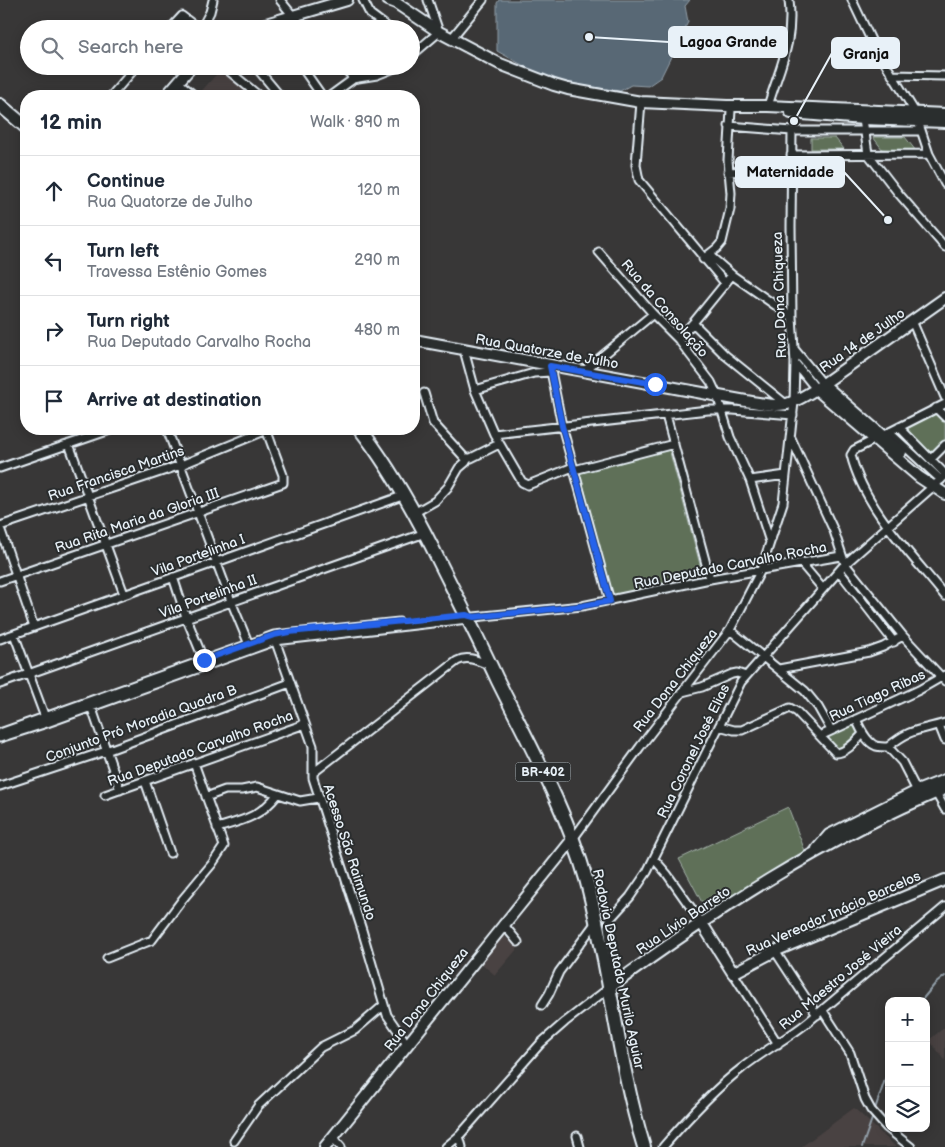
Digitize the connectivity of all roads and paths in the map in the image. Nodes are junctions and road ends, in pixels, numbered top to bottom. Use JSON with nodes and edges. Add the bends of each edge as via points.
{"nodes":[{"id":1,"x":213,"y":0,"type":"edge"},
{"id":2,"x":280,"y":0,"type":"edge"},
{"id":3,"x":347,"y":0,"type":"edge"},
{"id":4,"x":363,"y":0,"type":"edge"},
{"id":5,"x":437,"y":0,"type":"edge"},
{"id":6,"x":483,"y":0,"type":"edge"},
{"id":7,"x":789,"y":0,"type":"edge"},
{"id":8,"x":852,"y":0,"type":"edge"},
{"id":9,"x":393,"y":1,"type":"edge"},
{"id":10,"x":428,"y":2,"type":"edge"},
{"id":11,"x":324,"y":3,"type":"edge"},
{"id":12,"x":292,"y":16,"type":"junction"},
{"id":13,"x":205,"y":20,"type":"edge"},
{"id":14,"x":286,"y":20,"type":"edge"},
{"id":15,"x":296,"y":20,"type":"edge"},
{"id":16,"x":378,"y":20,"type":"edge"},
{"id":17,"x":439,"y":32,"type":"junction"},
{"id":18,"x":451,"y":39,"type":"junction"},
{"id":19,"x":420,"y":48,"type":"edge"},
{"id":20,"x":129,"y":75,"type":"edge"},
{"id":21,"x":184,"y":75,"type":"edge"},
{"id":22,"x":234,"y":75,"type":"edge"},
{"id":23,"x":262,"y":75,"type":"edge"},
{"id":24,"x":307,"y":75,"type":"edge"},
{"id":25,"x":378,"y":75,"type":"edge"},
{"id":26,"x":892,"y":76,"type":"junction"},
{"id":27,"x":945,"y":76,"type":"edge"},
{"id":28,"x":352,"y":77,"type":"joint"},
{"id":29,"x":178,"y":82,"type":"junction"},
{"id":30,"x":116,"y":90,"type":"edge"},
{"id":31,"x":171,"y":90,"type":"edge"},
{"id":32,"x":188,"y":90,"type":"edge"},
{"id":33,"x":252,"y":90,"type":"edge"},
{"id":34,"x":275,"y":90,"type":"edge"},
{"id":35,"x":318,"y":90,"type":"edge"},
{"id":36,"x":340,"y":90,"type":"edge"},
{"id":37,"x":642,"y":102,"type":"junction"},
{"id":38,"x":0,"y":105,"type":"edge"},
{"id":39,"x":768,"y":106,"type":"junction"},
{"id":40,"x":729,"y":108,"type":"junction"},
{"id":41,"x":794,"y":110,"type":"junction"},
{"id":42,"x":945,"y":114,"type":"edge"},
{"id":43,"x":863,"y":119,"type":"junction"},
{"id":44,"x":20,"y":122,"type":"edge"},
{"id":45,"x":918,"y":122,"type":"junction"},
{"id":46,"x":945,"y":122,"type":"edge"},
{"id":47,"x":729,"y":126,"type":"junction"},
{"id":48,"x":792,"y":131,"type":"junction"},
{"id":49,"x":865,"y":132,"type":"junction"},
{"id":50,"x":868,"y":154,"type":"junction"},
{"id":51,"x":929,"y":154,"type":"junction"},
{"id":52,"x":790,"y":155,"type":"junction"},
{"id":53,"x":790,"y":169,"type":"junction"},
{"id":54,"x":728,"y":172,"type":"junction"},
{"id":55,"x":945,"y":184,"type":"edge"},
{"id":56,"x":945,"y":247,"type":"edge"},
{"id":57,"x":600,"y":252,"type":"dead end"},
{"id":58,"x":706,"y":257,"type":"junction"},
{"id":59,"x":732,"y":275,"type":"junction"},
{"id":60,"x":725,"y":283,"type":"junction"},
{"id":61,"x":945,"y":298,"type":"edge"},
{"id":62,"x":653,"y":314,"type":"junction"},
{"id":63,"x":792,"y":317,"type":"junction"},
{"id":64,"x":912,"y":321,"type":"junction"},
{"id":65,"x":694,"y":323,"type":"junction"},
{"id":66,"x":678,"y":338,"type":"junction"},
{"id":67,"x":420,"y":341,"type":"edge"},
{"id":68,"x":464,"y":350,"type":"junction"},
{"id":69,"x":795,"y":350,"type":"junction"},
{"id":70,"x":795,"y":363,"type":"junction"},
{"id":71,"x":551,"y":369,"type":"junction"},
{"id":72,"x":584,"y":371,"type":"junction"},
{"id":73,"x":819,"y":386,"type":"junction"},
{"id":74,"x":475,"y":390,"type":"junction"},
{"id":75,"x":424,"y":393,"type":"dead end"},
{"id":76,"x":717,"y":395,"type":"junction"},
{"id":77,"x":945,"y":397,"type":"edge"},
{"id":78,"x":791,"y":404,"type":"junction"},
{"id":79,"x":945,"y":404,"type":"edge"},
{"id":80,"x":936,"y":408,"type":"junction"},
{"id":81,"x":722,"y":410,"type":"junction"},
{"id":82,"x":666,"y":415,"type":"junction"},
{"id":83,"x":793,"y":415,"type":"junction"},
{"id":84,"x":945,"y":417,"type":"edge"},
{"id":85,"x":562,"y":426,"type":"junction"},
{"id":86,"x":899,"y":427,"type":"junction"},
{"id":87,"x":494,"y":434,"type":"junction"},
{"id":88,"x":95,"y":435,"type":"edge"},
{"id":89,"x":169,"y":435,"type":"edge"},
{"id":90,"x":252,"y":435,"type":"edge"},
{"id":91,"x":268,"y":435,"type":"edge"},
{"id":92,"x":365,"y":435,"type":"edge"},
{"id":93,"x":882,"y":436,"type":"junction"},
{"id":94,"x":791,"y":438,"type":"junction"},
{"id":95,"x":69,"y":444,"type":"junction"},
{"id":96,"x":499,"y":444,"type":"junction"},
{"id":97,"x":674,"y":444,"type":"junction"},
{"id":98,"x":945,"y":445,"type":"edge"},
{"id":99,"x":468,"y":458,"type":"junction"},
{"id":100,"x":930,"y":459,"type":"junction"},
{"id":101,"x":181,"y":465,"type":"junction"},
{"id":102,"x":0,"y":468,"type":"edge"},
{"id":103,"x":573,"y":469,"type":"junction"},
{"id":104,"x":786,"y":475,"type":"junction"},
{"id":105,"x":750,"y":480,"type":"junction"},
{"id":106,"x":941,"y":483,"type":"edge"},
{"id":107,"x":405,"y":495,"type":"junction"},
{"id":108,"x":89,"y":496,"type":"junction"},
{"id":109,"x":198,"y":512,"type":"junction"},
{"id":110,"x":414,"y":512,"type":"junction"},
{"id":111,"x":888,"y":526,"type":"junction"},
{"id":112,"x":0,"y":527,"type":"edge"},
{"id":113,"x":425,"y":533,"type":"junction"},
{"id":114,"x":770,"y":542,"type":"junction"},
{"id":115,"x":106,"y":544,"type":"junction"},
{"id":116,"x":841,"y":556,"type":"junction"},
{"id":117,"x":216,"y":562,"type":"junction"},
{"id":118,"x":802,"y":563,"type":"junction"},
{"id":119,"x":845,"y":564,"type":"junction"},
{"id":120,"x":761,"y":570,"type":"junction"},
{"id":121,"x":839,"y":570,"type":"junction"},
{"id":122,"x":16,"y":575,"type":"junction"},
{"id":123,"x":173,"y":577,"type":"junction"},
{"id":124,"x":710,"y":579,"type":"junction"},
{"id":125,"x":0,"y":581,"type":"edge"},
{"id":126,"x":823,"y":588,"type":"junction"},
{"id":127,"x":124,"y":594,"type":"junction"},
{"id":128,"x":945,"y":596,"type":"edge"},
{"id":129,"x":231,"y":601,"type":"junction"},
{"id":130,"x":610,"y":601,"type":"junction"},
{"id":131,"x":186,"y":617,"type":"junction"},
{"id":132,"x":469,"y":617,"type":"junction"},
{"id":133,"x":34,"y":627,"type":"junction"},
{"id":134,"x":730,"y":630,"type":"junction"},
{"id":135,"x":14,"y":634,"type":"junction"},
{"id":136,"x":903,"y":636,"type":"junction"},
{"id":137,"x":274,"y":638,"type":"junction"},
{"id":138,"x":0,"y":639,"type":"edge"},
{"id":139,"x":894,"y":642,"type":"junction"},
{"id":140,"x":250,"y":647,"type":"junction"},
{"id":141,"x":763,"y":657,"type":"junction"},
{"id":142,"x":205,"y":663,"type":"junction"},
{"id":143,"x":491,"y":666,"type":"junction"},
{"id":144,"x":779,"y":669,"type":"junction"},
{"id":145,"x":28,"y":674,"type":"junction"},
{"id":146,"x":746,"y":676,"type":"junction"},
{"id":147,"x":944,"y":678,"type":"edge"},
{"id":148,"x":290,"y":683,"type":"junction"},
{"id":149,"x":0,"y":684,"type":"edge"},
{"id":150,"x":682,"y":692,"type":"junction"},
{"id":151,"x":90,"y":704,"type":"junction"},
{"id":152,"x":856,"y":719,"type":"junction"},
{"id":153,"x":46,"y":720,"type":"junction"},
{"id":154,"x":305,"y":724,"type":"junction"},
{"id":155,"x":942,"y":724,"type":"edge"},
{"id":156,"x":719,"y":726,"type":"junction"},
{"id":157,"x":831,"y":730,"type":"junction"},
{"id":158,"x":1,"y":733,"type":"edge"},
{"id":159,"x":864,"y":734,"type":"junction"},
{"id":160,"x":820,"y":736,"type":"junction"},
{"id":161,"x":945,"y":740,"type":"edge"},
{"id":162,"x":888,"y":747,"type":"junction"},
{"id":163,"x":106,"y":750,"type":"junction"},
{"id":164,"x":194,"y":763,"type":"junction"},
{"id":165,"x":313,"y":774,"type":"junction"},
{"id":166,"x":945,"y":780,"type":"edge"},
{"id":167,"x":146,"y":781,"type":"junction"},
{"id":168,"x":0,"y":786,"type":"edge"},
{"id":169,"x":120,"y":790,"type":"junction"},
{"id":170,"x":941,"y":791,"type":"edge"},
{"id":171,"x":278,"y":794,"type":"junction"},
{"id":172,"x":105,"y":795,"type":"dead end"},
{"id":173,"x":919,"y":795,"type":"junction"},
{"id":174,"x":206,"y":797,"type":"junction"},
{"id":175,"x":318,"y":798,"type":"junction"},
{"id":176,"x":945,"y":809,"type":"edge"},
{"id":177,"x":217,"y":828,"type":"junction"},
{"id":178,"x":573,"y":839,"type":"junction"},
{"id":179,"x":170,"y":853,"type":"dead end"},
{"id":180,"x":654,"y":859,"type":"junction"},
{"id":181,"x":945,"y":880,"type":"edge"},
{"id":182,"x":945,"y":907,"type":"edge"},
{"id":183,"x":596,"y":922,"type":"junction"},
{"id":184,"x":701,"y":922,"type":"junction"},
{"id":185,"x":503,"y":924,"type":"junction"},
{"id":186,"x":518,"y":942,"type":"dead end"},
{"id":187,"x":775,"y":951,"type":"junction"},
{"id":188,"x":107,"y":958,"type":"dead end"},
{"id":189,"x":733,"y":973,"type":"junction"},
{"id":190,"x":612,"y":986,"type":"junction"},
{"id":191,"x":384,"y":1005,"type":"junction"},
{"id":192,"x":542,"y":1005,"type":"dead end"},
{"id":193,"x":820,"y":1013,"type":"junction"},
{"id":194,"x":407,"y":1044,"type":"junction"},
{"id":195,"x":778,"y":1044,"type":"junction"},
{"id":196,"x":459,"y":1136,"type":"junction"},
{"id":197,"x":577,"y":1136,"type":"dead end"},
{"id":198,"x":333,"y":1138,"type":"junction"},
{"id":199,"x":234,"y":1141,"type":"dead end"},
{"id":200,"x":326,"y":1147,"type":"edge"},
{"id":201,"x":341,"y":1147,"type":"edge"},
{"id":202,"x":446,"y":1147,"type":"edge"},
{"id":203,"x":462,"y":1147,"type":"edge"},
{"id":204,"x":580,"y":1147,"type":"edge"},
{"id":205,"x":644,"y":1147,"type":"edge"},
{"id":206,"x":664,"y":1147,"type":"edge"},
{"id":207,"x":911,"y":1147,"type":"edge"}],
"edges":[{"from":1,"to":13,"type":"street"},
{"from":2,"to":12,"type":"street"},
{"from":3,"to":11,"type":"street"},
{"from":4,"to":16,"type":"street","via":[[370,14]]},
{"from":5,"to":10,"type":"street"},
{"from":6,"to":18,"type":"street"},
{"from":7,"to":39,"type":"street","via":[[789,44]]},
{"from":8,"to":26,"type":"street"},
{"from":9,"to":17,"type":"street"},
{"from":10,"to":17,"type":"street"},
{"from":11,"to":12,"type":"street"},
{"from":12,"to":14,"type":"street"},
{"from":12,"to":15,"type":"street"},
{"from":17,"to":18,"type":"street"},
{"from":17,"to":19,"type":"street"},
{"from":18,"to":37,"type":"street","via":[[554,86]]},
{"from":20,"to":30,"type":"street"},
{"from":21,"to":29,"type":"street"},
{"from":22,"to":33,"type":"street"},
{"from":23,"to":34,"type":"street"},
{"from":24,"to":35,"type":"street"},
{"from":25,"to":28,"type":"street"},
{"from":26,"to":27,"type":"street"},
{"from":26,"to":45,"type":"street"},
{"from":28,"to":36,"type":"street"},
{"from":29,"to":31,"type":"street"},
{"from":29,"to":32,"type":"street"},
{"from":37,"to":40,"type":"street"},
{"from":37,"to":58,"type":"street","via":[[636,165],[639,180]]},
{"from":38,"to":44,"type":"highway"},
{"from":39,"to":40,"type":"street"},
{"from":39,"to":41,"type":"street"},
{"from":40,"to":41,"type":"street"},
{"from":40,"to":47,"type":"street"},
{"from":41,"to":43,"type":"street"},
{"from":41,"to":45,"type":"street"},
{"from":42,"to":45,"type":"street"},
{"from":43,"to":45,"type":"street"},
{"from":43,"to":49,"type":"street"},
{"from":45,"to":46,"type":"street"},
{"from":45,"to":49,"type":"street"},
{"from":45,"to":51,"type":"street"},
{"from":47,"to":48,"type":"street"},
{"from":47,"to":54,"type":"street"},
{"from":48,"to":49,"type":"street"},
{"from":48,"to":52,"type":"street","name":"Rua Dona Chiqueza"},
{"from":49,"to":50,"type":"street"},
{"from":50,"to":51,"type":"street"},
{"from":50,"to":52,"type":"street"},
{"from":50,"to":56,"type":"street"},
{"from":51,"to":55,"type":"street"},
{"from":52,"to":53,"type":"street","name":"Rua Dona Chiqueza"},
{"from":53,"to":54,"type":"street"},
{"from":53,"to":63,"type":"street","name":"Rua Dona Chiqueza"},
{"from":54,"to":58,"type":"street","via":[[732,193],[722,242]]},
{"from":57,"to":62,"type":"street","name":"Rua da Consolação"},
{"from":58,"to":59,"type":"street"},
{"from":58,"to":60,"type":"street"},
{"from":59,"to":60,"type":"street"},
{"from":59,"to":63,"type":"street"},
{"from":60,"to":65,"type":"street"},
{"from":61,"to":64,"type":"street","name":"Rua 14 de Julho"},
{"from":62,"to":66,"type":"street","name":"Rua da Consolação"},
{"from":62,"to":72,"type":"street"},
{"from":63,"to":69,"type":"street","name":"Rua Dona Chiqueza"},
{"from":64,"to":73,"type":"street","name":"Rua 14 de Julho"},
{"from":64,"to":77,"type":"street"},
{"from":65,"to":66,"type":"street"},
{"from":65,"to":78,"type":"street","via":[[725,355]]},
{"from":66,"to":76,"type":"street","name":"Rua da Consolação"},
{"from":67,"to":68,"type":"street","name":"Rua Quatorze de Julho"},
{"from":68,"to":71,"type":"street","name":"Rua Quatorze de Julho"},
{"from":68,"to":74,"type":"street"},
{"from":69,"to":70,"type":"street","name":"Rua Dona Chiqueza"},
{"from":69,"to":73,"type":"street"},
{"from":70,"to":73,"type":"street"},
{"from":70,"to":78,"type":"street","name":"Rua Dona Chiqueza"},
{"from":71,"to":72,"type":"street","name":"Rua Quatorze de Julho"},
{"from":71,"to":74,"type":"street"},
{"from":71,"to":85,"type":"street"},
{"from":72,"to":76,"type":"street","name":"Rua Quatorze de Julho"},
{"from":73,"to":78,"type":"street","name":"Rua 14 de Julho"},
{"from":73,"to":93,"type":"street"},
{"from":74,"to":87,"type":"street"},
{"from":75,"to":99,"type":"street","via":[[433,422]]},
{"from":76,"to":78,"type":"street","name":"Rua Quatorze de Julho","via":[[771,405]]},
{"from":76,"to":81,"type":"street","name":"Rua da Consolação"},
{"from":78,"to":83,"type":"street","name":"Rua Dona Chiqueza"},
{"from":79,"to":80,"type":"street"},
{"from":80,"to":84,"type":"street"},
{"from":80,"to":86,"type":"street"},
{"from":81,"to":82,"type":"street"},
{"from":81,"to":83,"type":"street"},
{"from":81,"to":105,"type":"street","name":"Rua da Consolação"},
{"from":82,"to":85,"type":"street"},
{"from":82,"to":97,"type":"street"},
{"from":83,"to":94,"type":"street","name":"Rua Dona Chiqueza"},
{"from":85,"to":87,"type":"street"},
{"from":85,"to":103,"type":"street"},
{"from":86,"to":93,"type":"street"},
{"from":86,"to":100,"type":"street"},
{"from":87,"to":96,"type":"street"},
{"from":88,"to":95,"type":"street"},
{"from":89,"to":101,"type":"street"},
{"from":90,"to":101,"type":"street","name":"Rua Francisca Martins"},
{"from":91,"to":109,"type":"street","name":"Rua Rita Maria da Gloria III","via":[[283,483]]},
{"from":92,"to":107,"type":"highway","name":"Rodovia Deputado Murilo Aguiar","number":"BR-402"},
{"from":93,"to":106,"type":"street"},
{"from":93,"to":106,"type":"street","via":[[922,475]]},
{"from":93,"to":111,"type":"street","via":[[854,450],[851,455],[868,499]]},
{"from":94,"to":104,"type":"street","name":"Rua Dona Chiqueza"},
{"from":94,"to":116,"type":"street","via":[[834,531]]},
{"from":95,"to":102,"type":"street"},
{"from":95,"to":108,"type":"street"},
{"from":96,"to":99,"type":"street"},
{"from":96,"to":103,"type":"street","via":[[525,485]]},
{"from":97,"to":103,"type":"street"},
{"from":97,"to":124,"type":"street"},
{"from":98,"to":100,"type":"street"},
{"from":99,"to":110,"type":"street","via":[[448,487]]},
{"from":100,"to":106,"type":"street"},
{"from":101,"to":108,"type":"street","name":"Rua Francisca Martins"},
{"from":101,"to":109,"type":"street"},
{"from":103,"to":130,"type":"street"},
{"from":104,"to":105,"type":"street"},
{"from":104,"to":114,"type":"street","name":"Rua Dona Chiqueza","via":[[782,503]]},
{"from":105,"to":114,"type":"street","name":"Rua da Consolação"},
{"from":106,"to":111,"type":"street","name":"Rua Coronel José Elias"},
{"from":107,"to":110,"type":"highway","name":"Rodovia Deputado Murilo Aguiar","number":"BR-402"},
{"from":107,"to":117,"type":"street","name":"Vila Portelinha I"},
{"from":108,"to":112,"type":"street","name":"Rua Francisca Martins"},
{"from":108,"to":115,"type":"street"},
{"from":109,"to":115,"type":"street","name":"Rua Rita Maria da Gloria III"},
{"from":109,"to":117,"type":"street"},
{"from":110,"to":113,"type":"highway","name":"Rodovia Deputado Murilo Aguiar","number":"BR-402"},
{"from":111,"to":119,"type":"street","name":"Rua Coronel José Elias"},
{"from":111,"to":128,"type":"street"},
{"from":112,"to":122,"type":"street"},
{"from":113,"to":129,"type":"street","name":"Vila Portelinha II"},
{"from":113,"to":132,"type":"highway","name":"Rodovia Deputado Murilo Aguiar","number":"BR-402"},
{"from":114,"to":120,"type":"street","name":"Rua Dona Chiqueza"},
{"from":115,"to":122,"type":"street","name":"Rua Rita Maria da Gloria III"},
{"from":115,"to":127,"type":"street"},
{"from":116,"to":118,"type":"street","name":"Rua Deputado Carvalho Rocha"},
{"from":116,"to":119,"type":"street"},
{"from":117,"to":123,"type":"street","name":"Vila Portelinha I"},
{"from":117,"to":129,"type":"street"},
{"from":118,"to":120,"type":"street","name":"Rua Deputado Carvalho Rocha"},
{"from":118,"to":126,"type":"street"},
{"from":119,"to":121,"type":"street","name":"Rua Coronel José Elias"},
{"from":119,"to":136,"type":"street"},
{"from":120,"to":124,"type":"street","name":"Rua Deputado Carvalho Rocha"},
{"from":120,"to":134,"type":"street","name":"Rua Dona Chiqueza"},
{"from":121,"to":126,"type":"street","name":"Rua Coronel José Elias"},
{"from":121,"to":139,"type":"street"},
{"from":122,"to":125,"type":"street","name":"Rua Rita Maria da Gloria III"},
{"from":122,"to":133,"type":"street"},
{"from":123,"to":127,"type":"street","name":"Vila Portelinha I"},
{"from":123,"to":131,"type":"street"},
{"from":124,"to":130,"type":"street","name":"Rua Deputado Carvalho Rocha"},
{"from":126,"to":141,"type":"street","name":"Rua Coronel José Elias"},
{"from":127,"to":133,"type":"street","name":"Vila Portelinha I"},
{"from":129,"to":131,"type":"street","name":"Vila Portelinha II"},
{"from":129,"to":140,"type":"street"},
{"from":130,"to":132,"type":"street","name":"Rua Deputado Carvalho Rocha"},
{"from":131,"to":142,"type":"street"},
{"from":131,"to":145,"type":"street","name":"Vila Portelinha II"},
{"from":132,"to":137,"type":"street","name":"Rua Deputado Carvalho Rocha"},
{"from":132,"to":143,"type":"highway","name":"Rodovia Deputado Murilo Aguiar","number":"BR-402"},
{"from":133,"to":135,"type":"street","name":"Vila Portelinha I"},
{"from":134,"to":141,"type":"street"},
{"from":134,"to":150,"type":"street","name":"Rua Dona Chiqueza"},
{"from":135,"to":138,"type":"street","name":"Vila Portelinha I"},
{"from":135,"to":145,"type":"street"},
{"from":136,"to":139,"type":"street"},
{"from":136,"to":147,"type":"street"},
{"from":137,"to":140,"type":"street","name":"Rua Deputado Carvalho Rocha"},
{"from":137,"to":148,"type":"street","name":"Acesso São Raimundo"},
{"from":139,"to":144,"type":"street","via":[[869,652]]},
{"from":140,"to":142,"type":"street","name":"Rua Deputado Carvalho Rocha"},
{"from":141,"to":144,"type":"street"},
{"from":141,"to":146,"type":"street","name":"Rua Coronel José Elias"},
{"from":142,"to":151,"type":"street","name":"Rua Deputado Carvalho Rocha"},
{"from":143,"to":165,"type":"street","via":[[461,658]]},
{"from":143,"to":178,"type":"highway","name":"Rodovia Deputado Murilo Aguiar","number":"BR-402"},
{"from":144,"to":157,"type":"street","via":[[812,699]]},
{"from":145,"to":149,"type":"street","name":"Vila Portelinha II"},
{"from":145,"to":153,"type":"street"},
{"from":146,"to":150,"type":"street","via":[[732,674]]},
{"from":146,"to":156,"type":"street","name":"Rua Coronel José Elias"},
{"from":147,"to":152,"type":"street","name":"Rua Tiago Ribas"},
{"from":148,"to":154,"type":"street","name":"Acesso São Raimundo"},
{"from":148,"to":163,"type":"street","name":"Conjunto Pró Moradia Quadra B"},
{"from":150,"to":178,"type":"street","name":"Rua Dona Chiqueza"},
{"from":151,"to":153,"type":"street","name":"Rua Deputado Carvalho Rocha"},
{"from":151,"to":163,"type":"street"},
{"from":152,"to":157,"type":"street","name":"Rua Tiago Ribas"},
{"from":152,"to":159,"type":"street"},
{"from":153,"to":158,"type":"street","name":"Rua Deputado Carvalho Rocha"},
{"from":154,"to":164,"type":"street","name":"Rua Deputado Carvalho Rocha"},
{"from":154,"to":165,"type":"street","name":"Acesso São Raimundo","via":[[313,746]]},
{"from":155,"to":161,"type":"street"},
{"from":155,"to":162,"type":"street","via":[[914,730]]},
{"from":156,"to":160,"type":"street","via":[[742,730],[790,708]]},
{"from":156,"to":180,"type":"street","name":"Rua Coronel José Elias"},
{"from":157,"to":160,"type":"street","name":"Rua Tiago Ribas"},
{"from":159,"to":160,"type":"street","via":[[838,754]]},
{"from":159,"to":162,"type":"street","via":[[875,746]]},
{"from":162,"to":173,"type":"street","via":[[902,762]]},
{"from":163,"to":168,"type":"street","name":"Conjunto Pró Moradia Quadra B"},
{"from":163,"to":169,"type":"street"},
{"from":164,"to":167,"type":"street","name":"Rua Deputado Carvalho Rocha"},
{"from":164,"to":174,"type":"street"},
{"from":165,"to":175,"type":"street","name":"Acesso São Raimundo"},
{"from":166,"to":173,"type":"street","name":"Rua Lívio Barreto"},
{"from":167,"to":169,"type":"street","name":"Rua Deputado Carvalho Rocha"},
{"from":167,"to":179,"type":"street"},
{"from":169,"to":172,"type":"street","name":"Rua Deputado Carvalho Rocha"},
{"from":170,"to":173,"type":"street","name":"Rua Lívio Barreto"},
{"from":170,"to":176,"type":"street"},
{"from":171,"to":174,"type":"street","via":[[257,787],[225,790]]},
{"from":171,"to":175,"type":"street","via":[[300,801]]},
{"from":171,"to":177,"type":"street","via":[[255,816]]},
{"from":173,"to":184,"type":"street","name":"Rua Lívio Barreto","via":[[815,852]]},
{"from":174,"to":177,"type":"street"},
{"from":175,"to":191,"type":"street","name":"Acesso São Raimundo","via":[[338,852]]},
{"from":177,"to":188,"type":"street","via":[[224,846],[152,940]]},
{"from":178,"to":183,"type":"highway","name":"Rodovia Deputado Murilo Aguiar","number":"BR-402"},
{"from":178,"to":185,"type":"street","name":"Rua Dona Chiqueza"},
{"from":180,"to":184,"type":"street"},
{"from":180,"to":190,"type":"street","name":"Rua Coronel José Elias","via":[[609,923]]},
{"from":181,"to":187,"type":"street","name":"Rua Vereador Inácio Barcelos"},
{"from":182,"to":193,"type":"street","name":"Rua Maestro José Vieira"},
{"from":183,"to":190,"type":"highway","name":"Rodovia Deputado Murilo Aguiar","number":"BR-402"},
{"from":183,"to":192,"type":"street","via":[[559,972]]},
{"from":184,"to":189,"type":"street"},
{"from":184,"to":190,"type":"street","name":"Rua Lívio Barreto"},
{"from":185,"to":186,"type":"street"},
{"from":185,"to":194,"type":"street","name":"Rua Dona Chiqueza"},
{"from":187,"to":189,"type":"street","name":"Rua Vereador Inácio Barcelos"},
{"from":187,"to":193,"type":"street"},
{"from":189,"to":195,"type":"street"},
{"from":190,"to":196,"type":"street","name":"Rua Lívio Barreto","via":[[541,1043]]},
{"from":190,"to":205,"type":"highway","name":"Rodovia Deputado Murilo Aguiar","number":"BR-402"},
{"from":191,"to":194,"type":"street","name":"Acesso São Raimundo"},
{"from":191,"to":199,"type":"street","via":[[354,1030],[321,1047],[258,1106]]},
{"from":193,"to":195,"type":"street","name":"Rua Maestro José Vieira"},
{"from":193,"to":207,"type":"street","via":[[841,1036],[872,1110],[887,1128]]},
{"from":194,"to":198,"type":"street","name":"Rua Dona Chiqueza"},
{"from":195,"to":206,"type":"street","name":"Rua Maestro José Vieira","via":[[732,1076]]},
{"from":196,"to":202,"type":"street","name":"Rua Lívio Barreto"},
{"from":196,"to":203,"type":"street"},
{"from":197,"to":204,"type":"street"},
{"from":198,"to":200,"type":"street","name":"Rua Dona Chiqueza"},
{"from":198,"to":201,"type":"street"}]}
